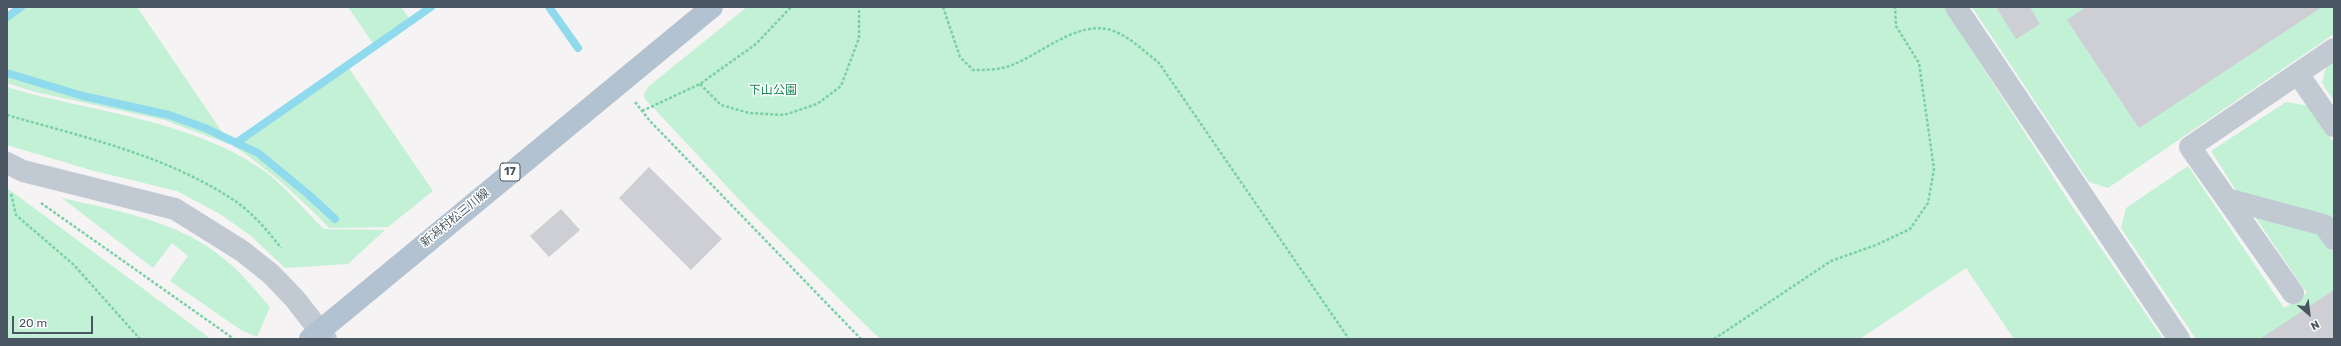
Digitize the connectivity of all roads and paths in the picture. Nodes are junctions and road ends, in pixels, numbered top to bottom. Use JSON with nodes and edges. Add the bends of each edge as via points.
{"nodes":[{"id":1,"x":712,"y":7,"type":"edge"},
{"id":2,"x":791,"y":7,"type":"edge"},
{"id":3,"x":859,"y":7,"type":"edge"},
{"id":4,"x":943,"y":7,"type":"edge"},
{"id":5,"x":1895,"y":7,"type":"edge"},
{"id":6,"x":1956,"y":7,"type":"edge"},
{"id":7,"x":2334,"y":49,"type":"edge"},
{"id":8,"x":2298,"y":74,"type":"junction"},
{"id":9,"x":620,"y":82,"type":"junction"},
{"id":10,"x":700,"y":84,"type":"junction"},
{"id":11,"x":642,"y":111,"type":"junction"},
{"id":12,"x":7,"y":116,"type":"edge"},
{"id":13,"x":2334,"y":126,"type":"edge"},
{"id":14,"x":7,"y":163,"type":"edge"},
{"id":15,"x":9,"y":187,"type":"dead end"},
{"id":16,"x":2227,"y":199,"type":"junction"},
{"id":17,"x":39,"y":202,"type":"dead end"},
{"id":18,"x":2334,"y":239,"type":"edge"},
{"id":19,"x":285,"y":252,"type":"dead end"},
{"id":20,"x":2293,"y":294,"type":"dead end"},
{"id":21,"x":318,"y":336,"type":"edge"},
{"id":22,"x":140,"y":339,"type":"edge"},
{"id":23,"x":234,"y":339,"type":"edge"},
{"id":24,"x":861,"y":339,"type":"edge"},
{"id":25,"x":1348,"y":339,"type":"edge"},
{"id":26,"x":1714,"y":339,"type":"edge"},
{"id":27,"x":2179,"y":339,"type":"edge"}],
"edges":[{"from":1,"to":9,"type":"main road","name":"新潟村松三川線","number":"17"},
{"from":2,"to":10,"type":"path","via":[[756,44]]},
{"from":3,"to":10,"type":"path","via":[[859,38],[841,86],[817,104],[784,115],[749,113],[721,105]]},
{"from":4,"to":25,"type":"path","via":[[960,57],[973,70],[1011,66],[1066,37],[1096,28],[1112,30],[1136,45],[1159,64]]},
{"from":5,"to":26,"type":"path","via":[[1896,26],[1919,63],[1934,169],[1928,203],[1910,229],[1876,245],[1831,261]]},
{"from":6,"to":27,"type":"street"},
{"from":7,"to":8,"type":"street"},
{"from":8,"to":13,"type":"street"},
{"from":8,"to":16,"type":"street","via":[[2190,147]]},
{"from":9,"to":11,"type":"path"},
{"from":9,"to":21,"type":"main road","name":"新潟村松三川線","number":"17"},
{"from":10,"to":11,"type":"path"},
{"from":11,"to":24,"type":"path"},
{"from":12,"to":19,"type":"path","via":[[169,165],[233,199]]},
{"from":14,"to":21,"type":"street","via":[[23,171],[175,209],[242,251],[271,274],[295,299]]},
{"from":15,"to":22,"type":"path","via":[[16,215],[74,265]]},
{"from":16,"to":18,"type":"street","via":[[2324,225]]},
{"from":16,"to":20,"type":"street"},
{"from":17,"to":23,"type":"path"}]}
